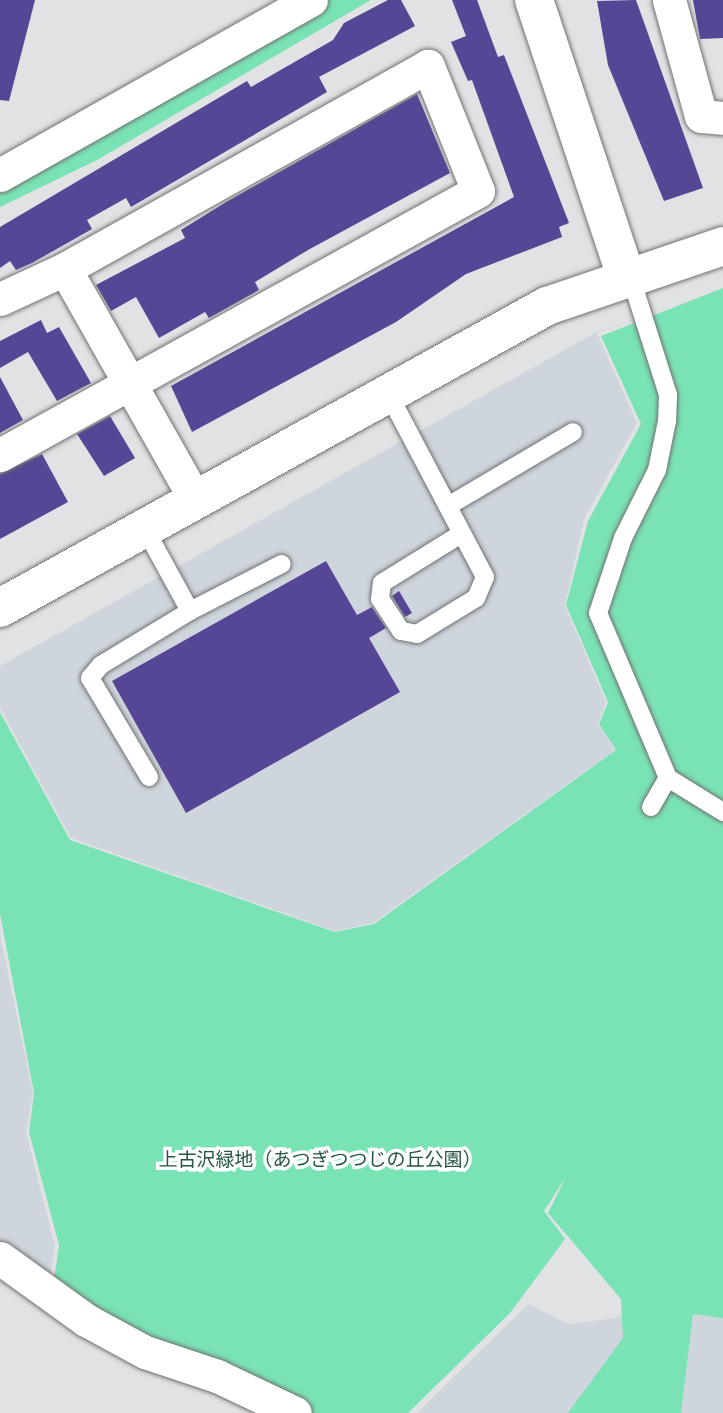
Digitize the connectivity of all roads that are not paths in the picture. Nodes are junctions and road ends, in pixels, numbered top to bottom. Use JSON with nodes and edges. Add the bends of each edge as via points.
{"nodes":[{"id":1,"x":311,"y":0,"type":"edge"},
{"id":2,"x":534,"y":0,"type":"edge"},
{"id":3,"x":669,"y":0,"type":"edge"},
{"id":4,"x":723,"y":118,"type":"edge"},
{"id":5,"x":0,"y":175,"type":"edge"},
{"id":6,"x":723,"y":246,"type":"edge"},
{"id":7,"x":65,"y":270,"type":"junction"},
{"id":8,"x":628,"y":276,"type":"junction"},
{"id":9,"x":0,"y":299,"type":"edge"},
{"id":10,"x":129,"y":382,"type":"junction"},
{"id":11,"x":388,"y":393,"type":"junction"},
{"id":12,"x":573,"y":432,"type":"dead end"},
{"id":13,"x":0,"y":455,"type":"edge"},
{"id":14,"x":195,"y":499,"type":"junction"},
{"id":15,"x":448,"y":506,"type":"junction"},
{"id":16,"x":144,"y":527,"type":"junction"},
{"id":17,"x":461,"y":534,"type":"junction"},
{"id":18,"x":282,"y":564,"type":"dead end"},
{"id":19,"x":0,"y":608,"type":"edge"},
{"id":20,"x":190,"y":611,"type":"junction"},
{"id":21,"x":149,"y":777,"type":"dead end"},
{"id":22,"x":667,"y":778,"type":"junction"},
{"id":23,"x":651,"y":807,"type":"dead end"},
{"id":24,"x":723,"y":811,"type":"edge"},
{"id":25,"x":0,"y":1258,"type":"edge"},
{"id":26,"x":295,"y":1413,"type":"edge"}],
"edges":[{"from":1,"to":5,"type":"street"},
{"from":2,"to":8,"type":"street"},
{"from":3,"to":4,"type":"street","via":[[701,116]]},
{"from":6,"to":8,"type":"street"},
{"from":7,"to":9,"type":"street"},
{"from":7,"to":10,"type":"street"},
{"from":7,"to":10,"type":"street","via":[[428,66],[478,191]]},
{"from":8,"to":11,"type":"street","via":[[547,306]]},
{"from":8,"to":22,"type":"lane","via":[[668,395],[667,421],[657,470],[623,538],[598,613]]},
{"from":10,"to":13,"type":"street"},
{"from":10,"to":14,"type":"street"},
{"from":11,"to":14,"type":"street"},
{"from":11,"to":15,"type":"lane"},
{"from":12,"to":15,"type":"lane"},
{"from":14,"to":16,"type":"street"},
{"from":15,"to":17,"type":"lane"},
{"from":16,"to":19,"type":"street"},
{"from":16,"to":20,"type":"lane"},
{"from":17,"to":17,"type":"lane","via":[[485,577],[482,592],[417,634],[401,631],[380,599],[382,583]]},
{"from":18,"to":20,"type":"lane"},
{"from":20,"to":21,"type":"lane","via":[[101,665],[90,678]]},
{"from":22,"to":23,"type":"lane"},
{"from":22,"to":24,"type":"lane"},
{"from":25,"to":26,"type":"street","via":[[86,1320],[145,1352],[217,1376]]}]}
